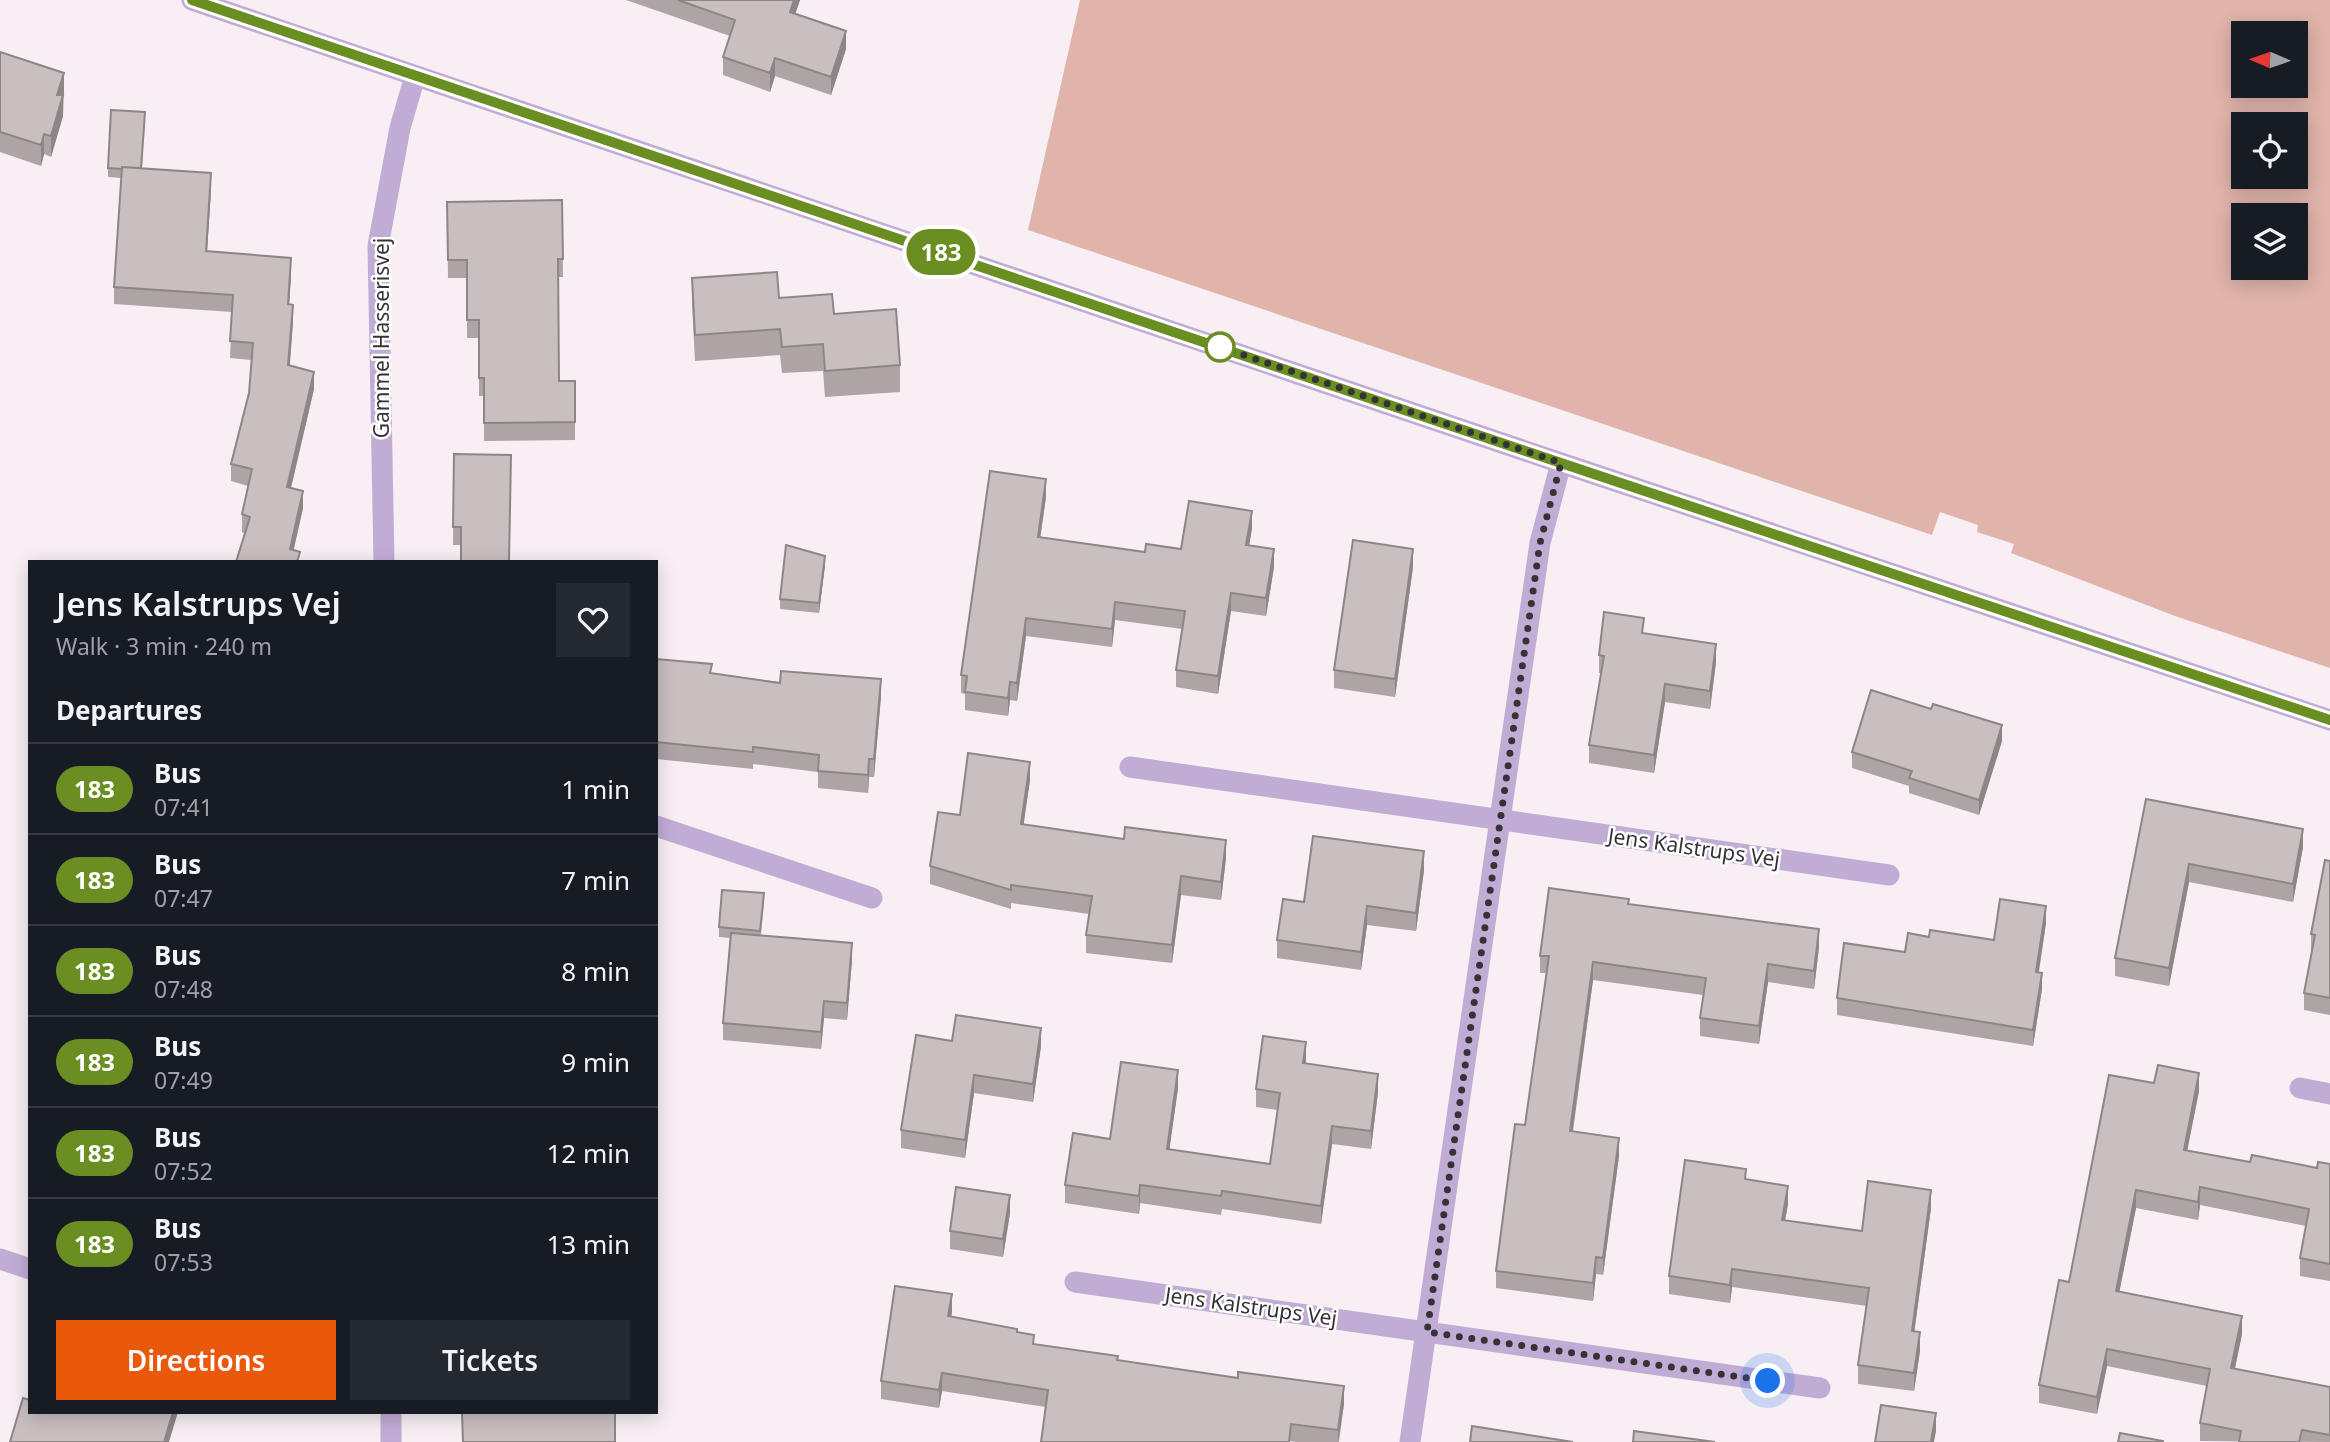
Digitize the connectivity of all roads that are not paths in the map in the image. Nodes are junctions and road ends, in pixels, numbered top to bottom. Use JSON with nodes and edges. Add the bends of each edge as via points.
{"nodes":[{"id":1,"x":192,"y":0,"type":"edge"},
{"id":2,"x":415,"y":76,"type":"junction"},
{"id":3,"x":1561,"y":463,"type":"junction"},
{"id":4,"x":384,"y":560,"type":"edge"},
{"id":5,"x":2330,"y":720,"type":"edge"},
{"id":6,"x":1130,"y":767,"type":"dead end"},
{"id":7,"x":1500,"y":820,"type":"junction"},
{"id":8,"x":658,"y":827,"type":"edge"},
{"id":9,"x":1889,"y":875,"type":"dead end"},
{"id":10,"x":872,"y":898,"type":"dead end"},
{"id":11,"x":2300,"y":1088,"type":"dead end"},
{"id":12,"x":2330,"y":1094,"type":"edge"},
{"id":13,"x":0,"y":1259,"type":"edge"},
{"id":14,"x":28,"y":1268,"type":"edge"},
{"id":15,"x":1075,"y":1282,"type":"dead end"},
{"id":16,"x":1427,"y":1332,"type":"junction"},
{"id":17,"x":1820,"y":1388,"type":"dead end"},
{"id":18,"x":391,"y":1414,"type":"edge"},
{"id":19,"x":391,"y":1442,"type":"edge"},
{"id":20,"x":1410,"y":1442,"type":"edge"}],
"edges":[{"from":1,"to":2,"type":"street"},
{"from":2,"to":3,"type":"street"},
{"from":2,"to":4,"type":"street","name":"Gammel Hasserisvej","via":[[377,246]]},
{"from":3,"to":5,"type":"street"},
{"from":3,"to":7,"type":"street","via":[[1540,543]]},
{"from":6,"to":7,"type":"street","name":"Jens Kalstrups Vej"},
{"from":7,"to":9,"type":"street","name":"Jens Kalstrups Vej"},
{"from":7,"to":16,"type":"street"},
{"from":8,"to":10,"type":"street"},
{"from":11,"to":12,"type":"street"},
{"from":13,"to":14,"type":"street"},
{"from":15,"to":16,"type":"street","name":"Jens Kalstrups Vej"},
{"from":16,"to":17,"type":"street","name":"Jens Kalstrups Vej"},
{"from":16,"to":20,"type":"street"},
{"from":18,"to":19,"type":"street"}]}
